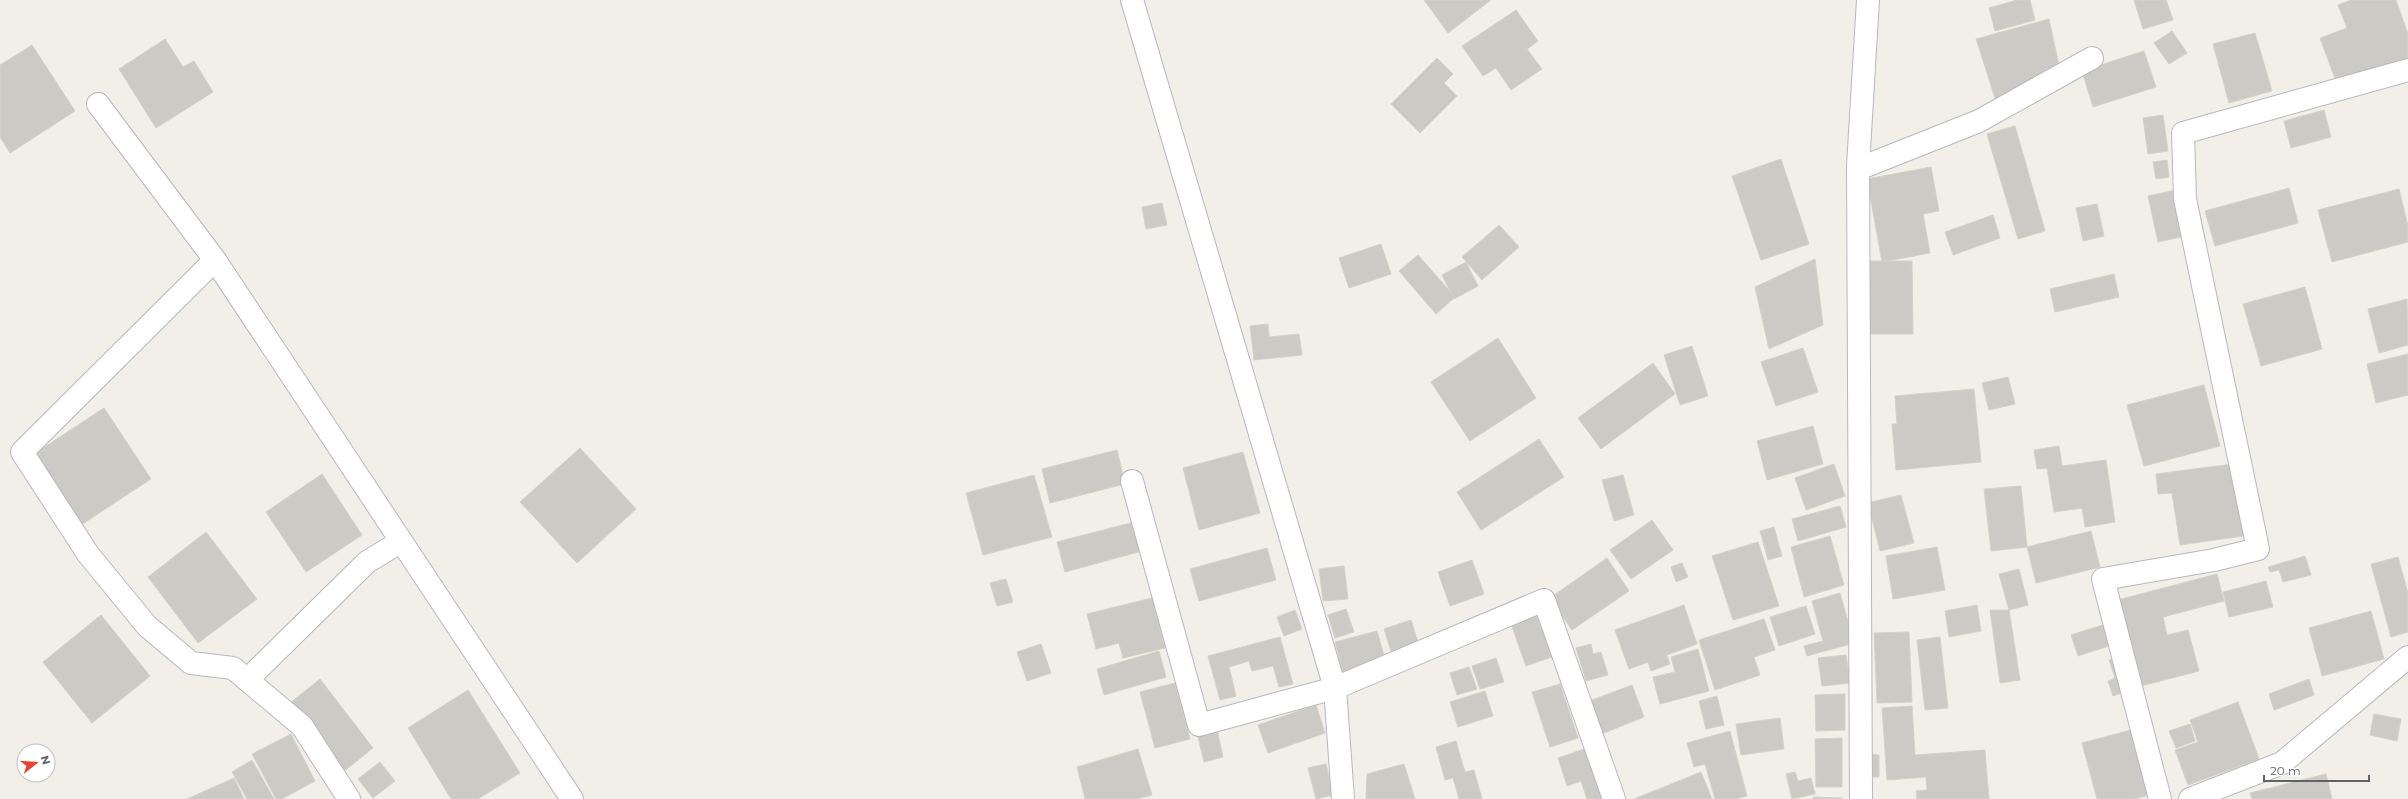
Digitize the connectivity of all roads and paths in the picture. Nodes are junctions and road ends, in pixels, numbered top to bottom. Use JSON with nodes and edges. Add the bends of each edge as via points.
{"nodes":[{"id":1,"x":1132,"y":0,"type":"edge"},
{"id":2,"x":1868,"y":0,"type":"edge"},
{"id":3,"x":2092,"y":58,"type":"dead end"},
{"id":4,"x":2408,"y":70,"type":"edge"},
{"id":5,"x":98,"y":104,"type":"dead end"},
{"id":6,"x":1858,"y":169,"type":"junction"},
{"id":7,"x":215,"y":260,"type":"junction"},
{"id":8,"x":1132,"y":481,"type":"dead end"},
{"id":9,"x":400,"y":542,"type":"junction"},
{"id":10,"x":2408,"y":656,"type":"edge"},
{"id":11,"x":247,"y":680,"type":"junction"},
{"id":12,"x":1335,"y":688,"type":"junction"},
{"id":13,"x":349,"y":799,"type":"edge"},
{"id":14,"x":572,"y":799,"type":"edge"},
{"id":15,"x":1343,"y":799,"type":"edge"},
{"id":16,"x":1614,"y":799,"type":"edge"},
{"id":17,"x":1861,"y":799,"type":"edge"},
{"id":18,"x":2160,"y":799,"type":"edge"},
{"id":19,"x":2190,"y":799,"type":"edge"}],
"edges":[{"from":1,"to":12,"type":"street"},
{"from":2,"to":6,"type":"street"},
{"from":3,"to":6,"type":"street","via":[[1979,121]]},
{"from":4,"to":18,"type":"street","via":[[2183,133],[2184,199],[2258,549],[2214,560],[2103,579]]},
{"from":5,"to":7,"type":"street"},
{"from":6,"to":17,"type":"street"},
{"from":7,"to":9,"type":"street"},
{"from":7,"to":11,"type":"street","via":[[22,452],[88,554],[147,626],[192,662],[233,668]]},
{"from":8,"to":12,"type":"street","via":[[1199,725]]},
{"from":9,"to":11,"type":"street","via":[[367,562]]},
{"from":9,"to":14,"type":"street"},
{"from":10,"to":19,"type":"street","via":[[2282,763]]},
{"from":11,"to":13,"type":"street","via":[[302,726]]},
{"from":12,"to":15,"type":"street"},
{"from":12,"to":16,"type":"street","via":[[1544,600]]}]}
